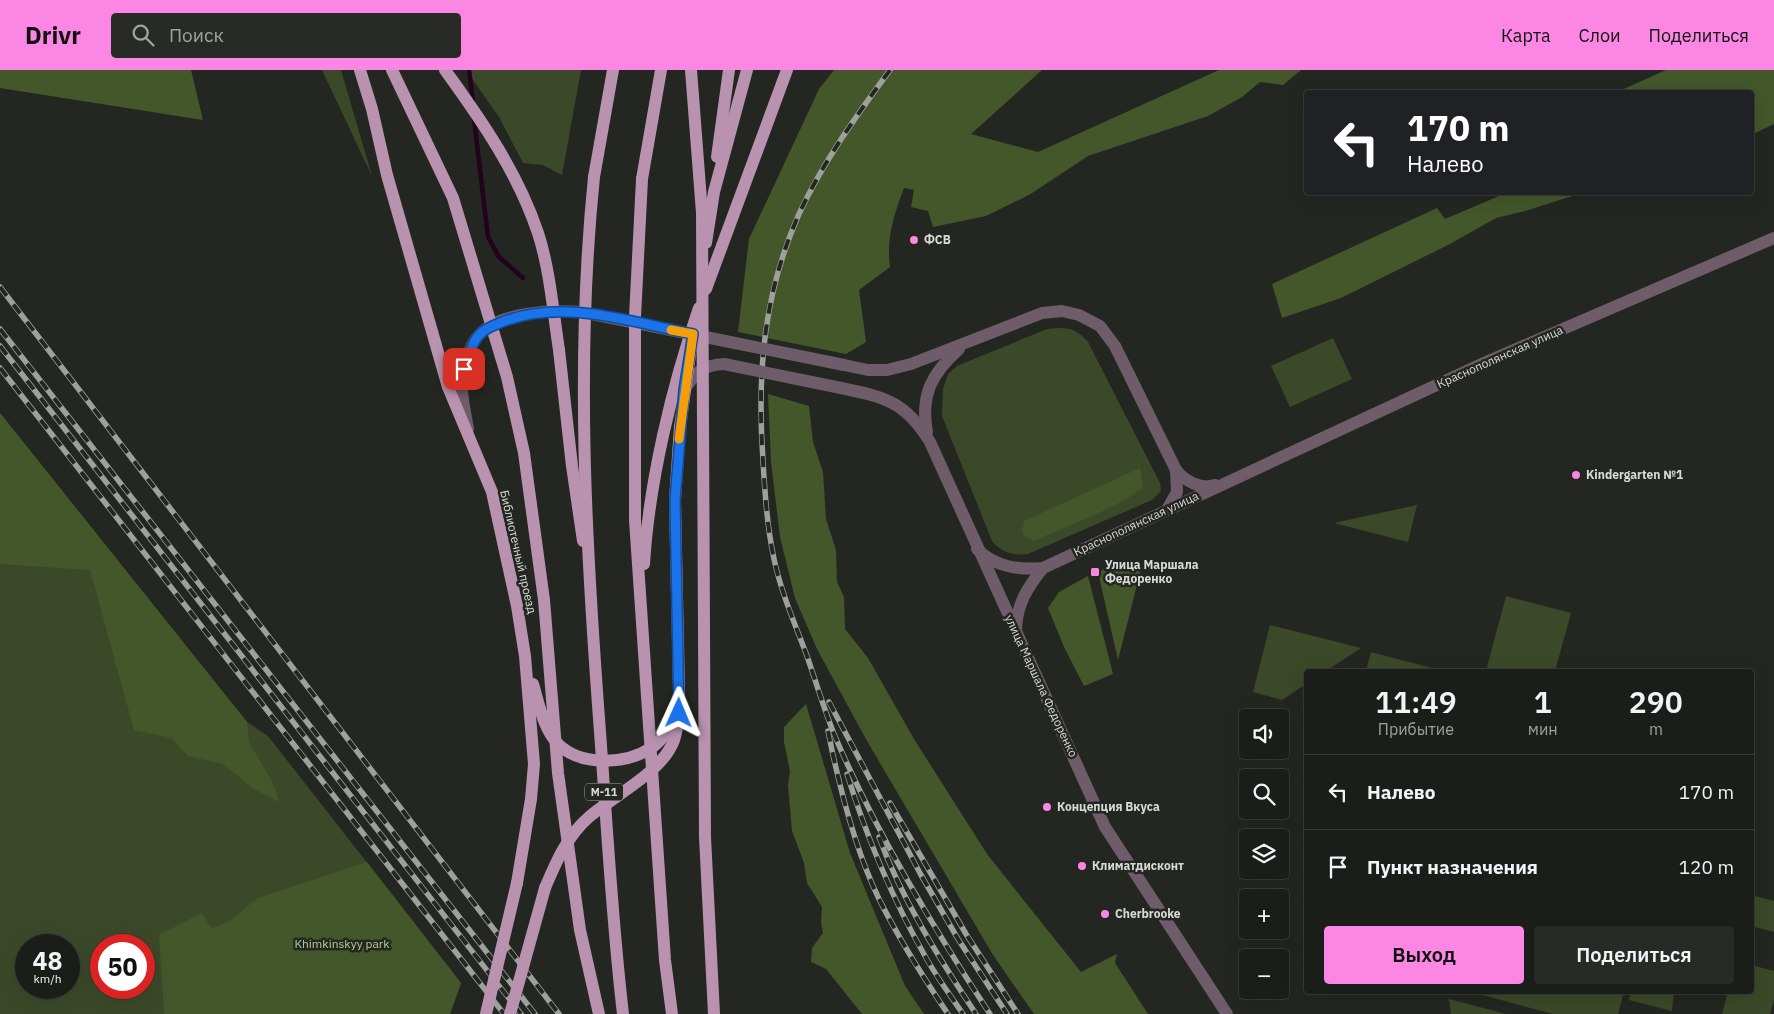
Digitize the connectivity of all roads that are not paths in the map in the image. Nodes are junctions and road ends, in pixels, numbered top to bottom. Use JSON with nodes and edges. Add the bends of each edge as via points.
{"nodes":[{"id":1,"x":360,"y":70,"type":"edge"},
{"id":2,"x":370,"y":70,"type":"edge"},
{"id":3,"x":392,"y":70,"type":"edge"},
{"id":4,"x":445,"y":70,"type":"edge"},
{"id":5,"x":613,"y":70,"type":"edge"},
{"id":6,"x":661,"y":70,"type":"edge"},
{"id":7,"x":691,"y":70,"type":"edge"},
{"id":8,"x":729,"y":70,"type":"edge"},
{"id":9,"x":747,"y":70,"type":"edge"},
{"id":10,"x":787,"y":70,"type":"edge"},
{"id":11,"x":372,"y":109,"type":"junction"},
{"id":12,"x":714,"y":192,"type":"junction"},
{"id":13,"x":1774,"y":238,"type":"edge"},
{"id":14,"x":693,"y":334,"type":"junction"},
{"id":15,"x":966,"y":342,"type":"junction"},
{"id":16,"x":684,"y":390,"type":"junction"},
{"id":17,"x":470,"y":440,"type":"junction"},
{"id":18,"x":930,"y":442,"type":"junction"},
{"id":19,"x":1176,"y":470,"type":"junction"},
{"id":20,"x":1229,"y":480,"type":"junction"},
{"id":21,"x":1164,"y":513,"type":"junction"},
{"id":22,"x":977,"y":549,"type":"junction"},
{"id":23,"x":1043,"y":568,"type":"junction"},
{"id":24,"x":587,"y":570,"type":"junction"},
{"id":25,"x":641,"y":612,"type":"junction"},
{"id":26,"x":1015,"y":632,"type":"junction"},
{"id":27,"x":525,"y":656,"type":"junction"},
{"id":28,"x":679,"y":713,"type":"junction"},
{"id":29,"x":486,"y":1014,"type":"edge"},
{"id":30,"x":510,"y":1014,"type":"edge"},
{"id":31,"x":599,"y":1014,"type":"edge"},
{"id":32,"x":623,"y":1014,"type":"edge"},
{"id":33,"x":672,"y":1014,"type":"edge"},
{"id":34,"x":714,"y":1014,"type":"edge"},
{"id":35,"x":1227,"y":1014,"type":"edge"}],
"edges":[{"from":1,"to":11,"type":"main road"},
{"from":2,"to":11,"type":"main road"},
{"from":3,"to":31,"type":"main road","bridge":true,"via":[[453,198],[502,358],[524,453],[544,600],[560,783],[580,930]]},
{"from":4,"to":24,"type":"main road","bridge":true,"via":[[483,123],[523,194],[538,234],[560,350]]},
{"from":5,"to":24,"type":"main road","bridge":true,"via":[[594,177],[588,237],[582,385]]},
{"from":6,"to":25,"type":"main road","bridge":true,"via":[[642,179],[635,317],[635,520]]},
{"from":7,"to":34,"type":"main road","bridge":true,"via":[[702,213],[705,837]]},
{"from":8,"to":12,"type":"main road"},
{"from":9,"to":12,"type":"main road"},
{"from":10,"to":25,"type":"main road","bridge":true,"via":[[691,332],[652,498]]},
{"from":11,"to":17,"type":"main road","name":"Библиотечный проезд","via":[[387,175],[448,387]]},
{"from":12,"to":14,"type":"main road"},
{"from":13,"to":20,"type":"street","name":"Краснополянская улица","via":[[1484,363]]},
{"from":14,"to":15,"type":"street","bridge":true,"via":[[868,370],[887,370],[911,364]]},
{"from":14,"to":16,"type":"main road"},
{"from":14,"to":17,"type":"street","via":[[559,310],[535,312],[492,325],[479,334],[464,369],[462,388]]},
{"from":15,"to":18,"type":"street","via":[[943,363],[930,383],[925,414]]},
{"from":15,"to":19,"type":"street","via":[[1042,314],[1062,311],[1079,315],[1100,326],[1116,346]]},
{"from":16,"to":18,"type":"street","name":"улица Маршала Федоренко","bridge":true,"via":[[700,370],[710,364],[724,364],[841,388],[887,400],[904,409],[919,423]]},
{"from":16,"to":28,"type":"main road","via":[[675,500]]},
{"from":17,"to":27,"type":"main road","name":"Библиотечный проезд","via":[[492,492],[518,606]]},
{"from":18,"to":22,"type":"street","name":"улица Маршала Федоренко"},
{"from":19,"to":20,"type":"street","name":"Краснополянская улица","via":[[1188,481],[1202,486],[1211,487]]},
{"from":19,"to":21,"type":"street","via":[[1178,485],[1175,498]]},
{"from":20,"to":21,"type":"street","name":"Краснополянская улица"},
{"from":21,"to":23,"type":"street","name":"Краснополянская улица"},
{"from":22,"to":23,"type":"street","via":[[1000,564]]},
{"from":22,"to":26,"type":"street","name":"улица Маршала Федоренко"},
{"from":23,"to":26,"type":"street","via":[[1022,598]]},
{"from":24,"to":32,"type":"main road","number":"М-11","bridge":true},
{"from":25,"to":33,"type":"main road","bridge":true,"via":[[665,960]]},
{"from":26,"to":35,"type":"street","name":"улица Маршала Федоренко","via":[[1105,827]]},
{"from":27,"to":28,"type":"main road","via":[[546,728],[558,744],[573,754],[612,760],[634,756],[665,736]]},
{"from":27,"to":29,"type":"main road","name":"Библиотечный проезд","bridge":true,"via":[[534,764],[531,798],[517,883]]},
{"from":28,"to":30,"type":"main road","bridge":true,"via":[[673,742],[656,766],[588,818],[563,848],[545,888]]}]}
